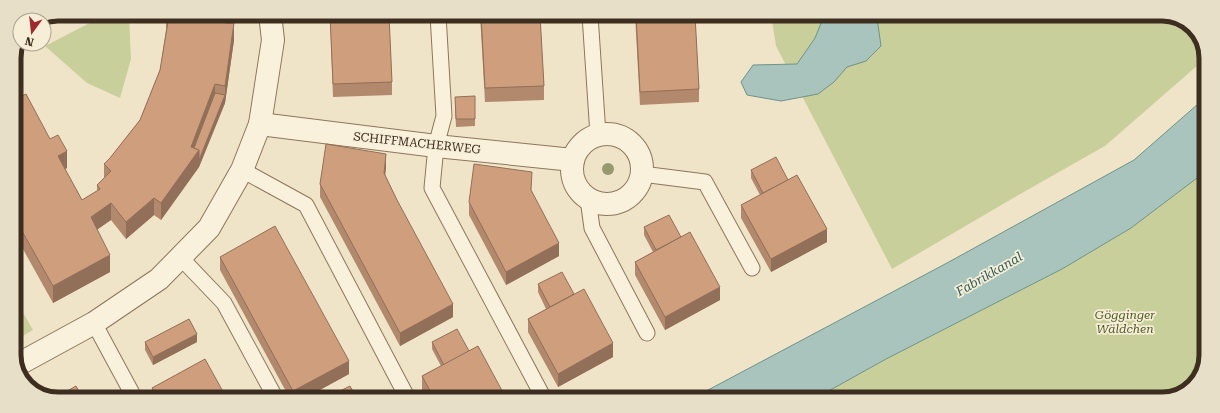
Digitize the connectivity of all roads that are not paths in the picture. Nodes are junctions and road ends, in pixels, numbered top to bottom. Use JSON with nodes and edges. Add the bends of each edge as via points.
{"nodes":[{"id":1,"x":271,"y":21,"type":"edge"},
{"id":2,"x":438,"y":21,"type":"edge"},
{"id":3,"x":590,"y":21,"type":"edge"},
{"id":4,"x":260,"y":124,"type":"junction"},
{"id":5,"x":598,"y":135,"type":"junction"},
{"id":6,"x":436,"y":146,"type":"junction"},
{"id":7,"x":573,"y":160,"type":"junction"},
{"id":8,"x":242,"y":170,"type":"junction"},
{"id":9,"x":642,"y":174,"type":"junction"},
{"id":10,"x":588,"y":198,"type":"junction"},
{"id":11,"x":181,"y":258,"type":"junction"},
{"id":12,"x":752,"y":268,"type":"dead end"},
{"id":13,"x":94,"y":323,"type":"junction"},
{"id":14,"x":647,"y":333,"type":"dead end"},
{"id":15,"x":22,"y":362,"type":"edge"},
{"id":16,"x":131,"y":392,"type":"edge"},
{"id":17,"x":272,"y":392,"type":"edge"},
{"id":18,"x":404,"y":392,"type":"edge"},
{"id":19,"x":541,"y":392,"type":"edge"}],
"edges":[{"from":1,"to":4,"type":"street","via":[[273,40]]},
{"from":2,"to":6,"type":"lane","via":[[444,116]]},
{"from":3,"to":5,"type":"lane"},
{"from":4,"to":6,"type":"street","name":"SCHIFFMACHERWEG"},
{"from":4,"to":8,"type":"street"},
{"from":5,"to":7,"type":"street","via":[[582,144]]},
{"from":5,"to":9,"type":"street","via":[[612,134],[626,139],[634,146],[640,154]]},
{"from":6,"to":7,"type":"street","name":"SCHIFFMACHERWEG"},
{"from":6,"to":19,"type":"lane","via":[[432,188]]},
{"from":7,"to":10,"type":"street","via":[[574,181]]},
{"from":8,"to":11,"type":"street","via":[[209,228]]},
{"from":8,"to":18,"type":"lane","via":[[306,205]]},
{"from":9,"to":10,"type":"street","via":[[637,188],[626,199],[617,203],[597,203]]},
{"from":9,"to":12,"type":"lane","via":[[705,182]]},
{"from":10,"to":14,"type":"lane","via":[[592,228]]},
{"from":11,"to":13,"type":"street","via":[[159,279]]},
{"from":11,"to":17,"type":"lane","via":[[224,304]]},
{"from":13,"to":15,"type":"street"},
{"from":13,"to":16,"type":"lane"}]}
